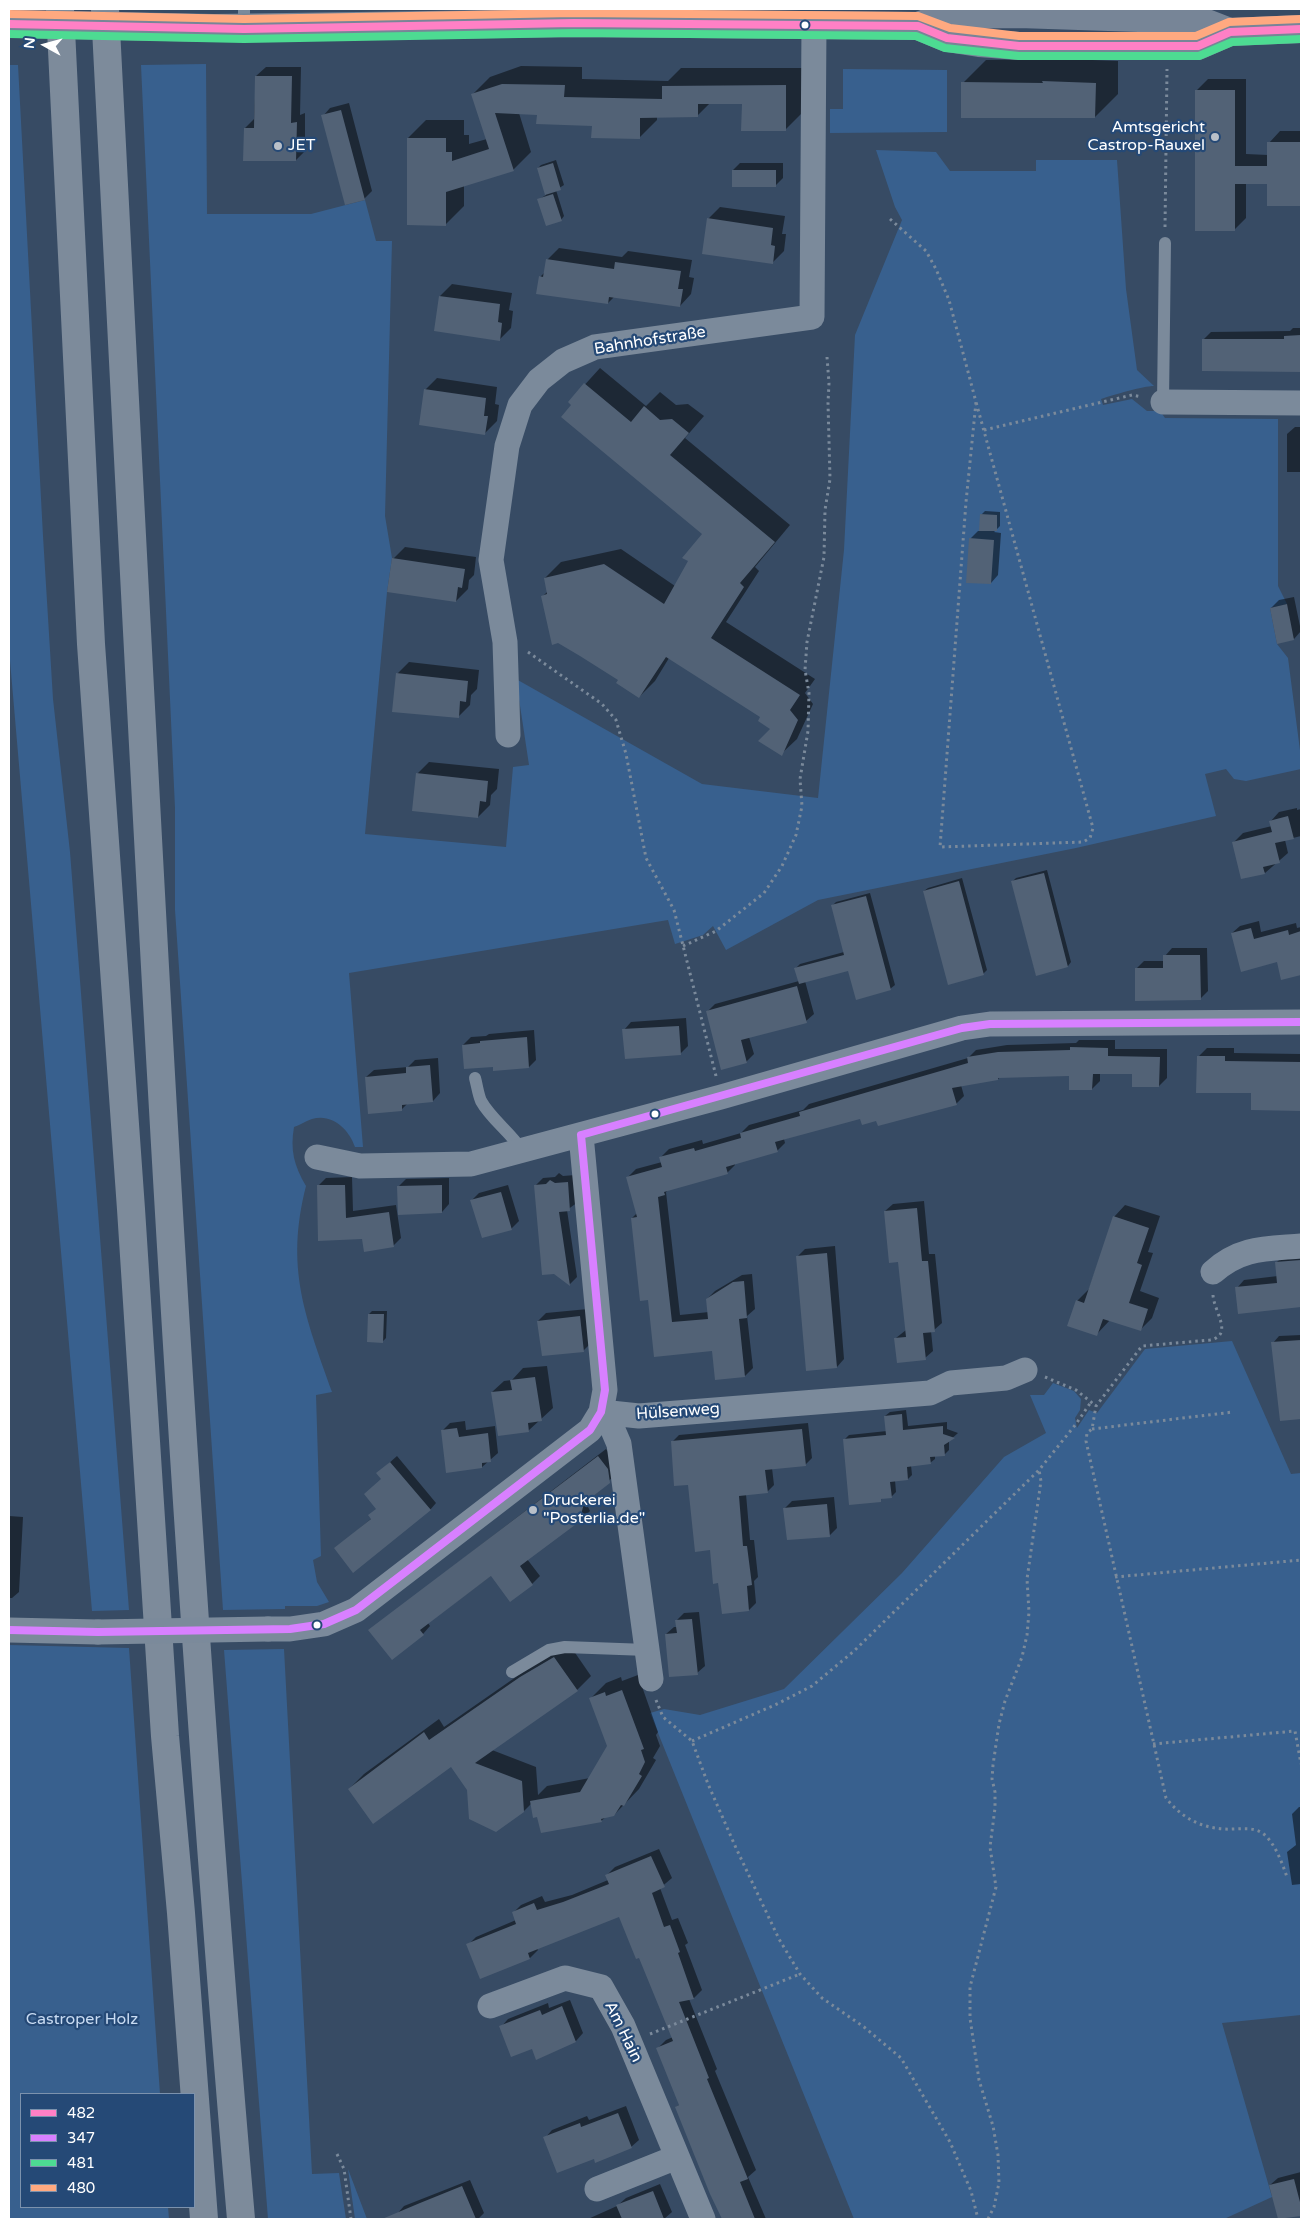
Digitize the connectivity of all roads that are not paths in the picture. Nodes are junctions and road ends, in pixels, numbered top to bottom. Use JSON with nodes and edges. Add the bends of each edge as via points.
{"nodes":[{"id":1,"x":60,"y":9,"type":"edge"},
{"id":2,"x":105,"y":9,"type":"edge"},
{"id":3,"x":1061,"y":12,"type":"edge"},
{"id":4,"x":1088,"y":13,"type":"edge"},
{"id":5,"x":697,"y":17,"type":"edge"},
{"id":6,"x":244,"y":19,"type":"edge"},
{"id":7,"x":9,"y":24,"type":"edge"},
{"id":8,"x":814,"y":25,"type":"junction"},
{"id":9,"x":918,"y":26,"type":"junction"},
{"id":10,"x":1301,"y":29,"type":"edge"},
{"id":11,"x":1230,"y":32,"type":"junction"},
{"id":12,"x":1061,"y":46,"type":"junction"},
{"id":13,"x":1089,"y":46,"type":"junction"},
{"id":14,"x":1164,"y":243,"type":"road end"},
{"id":15,"x":1163,"y":402,"type":"joint"},
{"id":16,"x":1301,"y":403,"type":"edge"},
{"id":17,"x":508,"y":735,"type":"dead end"},
{"id":18,"x":1301,"y":1022,"type":"edge"},
{"id":19,"x":475,"y":1078,"type":"dead end"},
{"id":20,"x":581,"y":1136,"type":"junction"},
{"id":21,"x":521,"y":1150,"type":"junction"},
{"id":22,"x":317,"y":1157,"type":"dead end"},
{"id":23,"x":1301,"y":1246,"type":"edge"},
{"id":24,"x":1213,"y":1272,"type":"road end"},
{"id":25,"x":1025,"y":1370,"type":"road end"},
{"id":26,"x":601,"y":1412,"type":"junction"},
{"id":27,"x":9,"y":1630,"type":"edge"},
{"id":28,"x":647,"y":1650,"type":"junction"},
{"id":29,"x":512,"y":1672,"type":"dead end"},
{"id":30,"x":651,"y":1678,"type":"road end"},
{"id":31,"x":490,"y":2006,"type":"dead end"},
{"id":32,"x":195,"y":2093,"type":"edge"},
{"id":33,"x":195,"y":2099,"type":"edge"},
{"id":34,"x":677,"y":2157,"type":"junction"},
{"id":35,"x":597,"y":2189,"type":"dead end"},
{"id":36,"x":204,"y":2219,"type":"edge"},
{"id":37,"x":241,"y":2219,"type":"edge"},
{"id":38,"x":703,"y":2219,"type":"edge"}],
"edges":[{"from":1,"to":32,"type":"highway","via":[[91,644],[131,1199],[164,1726]]},
{"from":2,"to":37,"type":"highway","via":[[168,1216],[204,1749]]},
{"from":3,"to":4,"type":"main road"},
{"from":3,"to":9,"type":"main road","via":[[946,15]]},
{"from":3,"to":12,"type":"main road"},
{"from":4,"to":11,"type":"main road","via":[[1199,20]]},
{"from":4,"to":13,"type":"main road"},
{"from":5,"to":6,"type":"main road","via":[[501,23]]},
{"from":5,"to":8,"type":"main road"},
{"from":6,"to":7,"type":"main road","bridge":true,"via":[[214,28]]},
{"from":8,"to":9,"type":"main road"},
{"from":8,"to":17,"type":"street","name":"Bahnhofstraße","via":[[812,317],[595,347],[563,361],[540,380],[520,405],[507,446],[491,560],[506,642]]},
{"from":9,"to":12,"type":"main road","via":[[947,38],[979,43]]},
{"from":10,"to":11,"type":"main road"},
{"from":11,"to":13,"type":"main road","via":[[1198,46]]},
{"from":12,"to":13,"type":"main road"},
{"from":14,"to":15,"type":"lane"},
{"from":15,"to":16,"type":"street"},
{"from":18,"to":20,"type":"street","via":[[990,1024],[962,1028]]},
{"from":19,"to":21,"type":"lane","via":[[480,1099],[488,1112],[513,1136]]},
{"from":20,"to":21,"type":"street"},
{"from":20,"to":26,"type":"street","via":[[605,1390]]},
{"from":21,"to":22,"type":"street","via":[[471,1164],[360,1166]]},
{"from":23,"to":24,"type":"street","via":[[1251,1251],[1227,1260]]},
{"from":25,"to":26,"type":"street","name":"Hülsenweg","via":[[1006,1378],[951,1383],[930,1393],[639,1416]]},
{"from":26,"to":27,"type":"street","bridge":true,"via":[[590,1430],[356,1610],[324,1624],[268,1630]]},
{"from":26,"to":28,"type":"street","name":"Hülsenweg","via":[[619,1444]]},
{"from":28,"to":29,"type":"lane","via":[[565,1647],[549,1650]]},
{"from":28,"to":30,"type":"street","name":"Hülsenweg"},
{"from":31,"to":34,"type":"street","name":"Am Hain","via":[[565,1978],[601,1987],[630,2042]]},
{"from":33,"to":36,"type":"highway"},
{"from":34,"to":35,"type":"street"},
{"from":34,"to":38,"type":"street","name":"Am Hain"}]}
